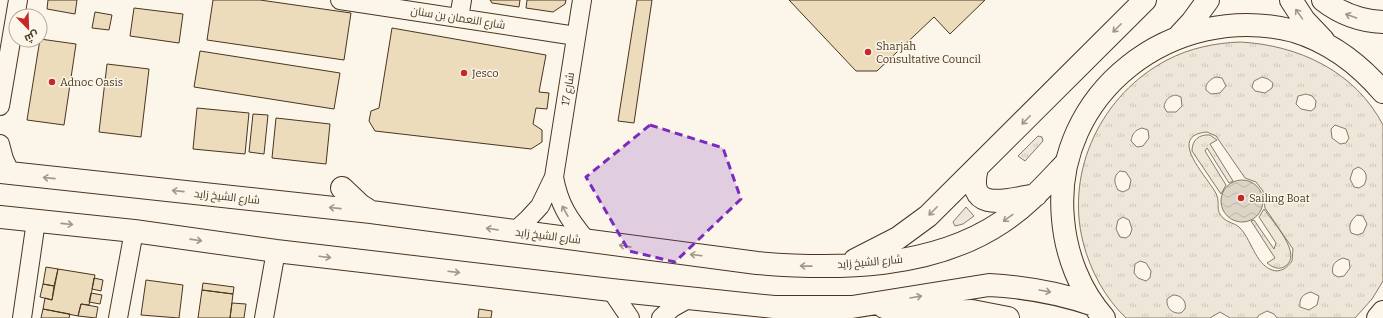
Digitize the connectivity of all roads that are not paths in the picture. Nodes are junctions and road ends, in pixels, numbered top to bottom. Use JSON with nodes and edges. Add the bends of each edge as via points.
{"nodes":[{"id":1,"x":18,"y":0,"type":"edge"},
{"id":2,"x":340,"y":0,"type":"edge"},
{"id":3,"x":462,"y":0,"type":"edge"},
{"id":4,"x":582,"y":0,"type":"edge"},
{"id":5,"x":1145,"y":0,"type":"edge"},
{"id":6,"x":1208,"y":0,"type":"edge"},
{"id":7,"x":1291,"y":0,"type":"edge"},
{"id":8,"x":1323,"y":0,"type":"edge"},
{"id":9,"x":459,"y":18,"type":"junction"},
{"id":10,"x":1383,"y":22,"type":"edge"},
{"id":11,"x":1180,"y":35,"type":"junction"},
{"id":12,"x":576,"y":36,"type":"junction"},
{"id":13,"x":1330,"y":46,"type":"junction"},
{"id":14,"x":1354,"y":63,"type":"junction"},
{"id":15,"x":1383,"y":65,"type":"edge"},
{"id":16,"x":2,"y":78,"type":"edge"},
{"id":17,"x":1383,"y":92,"type":"edge"},
{"id":18,"x":0,"y":106,"type":"edge"},
{"id":19,"x":0,"y":144,"type":"edge"},
{"id":20,"x":1067,"y":162,"type":"junction"},
{"id":21,"x":977,"y":168,"type":"junction"},
{"id":22,"x":6,"y":173,"type":"edge"},
{"id":23,"x":554,"y":177,"type":"junction"},
{"id":24,"x":342,"y":188,"type":"dead end"},
{"id":25,"x":1036,"y":195,"type":"junction"},
{"id":26,"x":371,"y":212,"type":"junction"},
{"id":27,"x":0,"y":217,"type":"edge"},
{"id":28,"x":36,"y":221,"type":"junction"},
{"id":29,"x":134,"y":231,"type":"junction"},
{"id":30,"x":514,"y":232,"type":"junction"},
{"id":31,"x":586,"y":240,"type":"junction"},
{"id":32,"x":276,"y":251,"type":"junction"},
{"id":33,"x":845,"y":265,"type":"junction"},
{"id":34,"x":611,"y":290,"type":"junction"},
{"id":35,"x":688,"y":299,"type":"junction"},
{"id":36,"x":878,"y":304,"type":"junction"},
{"id":37,"x":1099,"y":312,"type":"edge"},
{"id":38,"x":1383,"y":312,"type":"edge"},
{"id":39,"x":823,"y":313,"type":"edge"},
{"id":40,"x":22,"y":318,"type":"edge"},
{"id":41,"x":118,"y":318,"type":"edge"},
{"id":42,"x":264,"y":318,"type":"edge"},
{"id":43,"x":630,"y":318,"type":"edge"},
{"id":44,"x":661,"y":318,"type":"edge"},
{"id":45,"x":1008,"y":318,"type":"edge"},
{"id":46,"x":1378,"y":318,"type":"edge"}],
"edges":[{"from":1,"to":16,"type":"street"},
{"from":2,"to":9,"type":"street","name":"شارع النعمان بن سنان"},
{"from":3,"to":9,"type":"street"},
{"from":4,"to":12,"type":"street","name":"شارع 17"},
{"from":5,"to":21,"type":"main road","one_way":true},
{"from":6,"to":11,"type":"main road"},
{"from":13,"to":7,"type":"main road","one_way":true,"via":[[1304,20]]},
{"from":10,"to":8,"type":"main road","one_way":true,"via":[[1357,18]]},
{"from":9,"to":12,"type":"street","name":"شارع النعمان بن سنان"},
{"from":11,"to":13,"type":"main road","via":[[1217,25],[1256,24],[1294,31]]},
{"from":11,"to":20,"type":"main road","via":[[1140,55],[1107,84],[1082,120]]},
{"from":12,"to":23,"type":"street","name":"شارع 17"},
{"from":13,"to":14,"type":"main road"},
{"from":14,"to":15,"type":"main road"},
{"from":14,"to":17,"type":"main road"},
{"from":16,"to":18,"type":"street"},
{"from":19,"to":22,"type":"street"},
{"from":20,"to":25,"type":"main road","name":"شارع الشيخ زايد"},
{"from":20,"to":37,"type":"main road","via":[[1062,195],[1064,234],[1078,276]]},
{"from":21,"to":25,"type":"main road","via":[[974,185],[978,195],[987,200],[997,201]]},
{"from":21,"to":33,"type":"main road","one_way":true,"via":[[914,228]]},
{"from":26,"to":22,"type":"main road","name":"شارع الشيخ زايد","one_way":true},
{"from":23,"to":30,"type":"street","name":"شارع 17","via":[[540,206]]},
{"from":31,"to":23,"type":"street","name":"شارع 17","one_way":true,"via":[[560,202]]},
{"from":24,"to":26,"type":"main road"},
{"from":25,"to":33,"type":"main road","name":"شارع الشيخ زايد","one_way":true,"via":[[1002,223],[966,241],[895,261]]},
{"from":30,"to":26,"type":"main road","name":"شارع الشيخ زايد","one_way":true},
{"from":27,"to":28,"type":"main road"},
{"from":28,"to":29,"type":"main road","one_way":true},
{"from":28,"to":40,"type":"street"},
{"from":29,"to":32,"type":"main road","one_way":true},
{"from":29,"to":41,"type":"street"},
{"from":30,"to":31,"type":"main road","name":"شارع الشيخ زايد"},
{"from":33,"to":31,"type":"main road","name":"شارع الشيخ زايد","one_way":true,"via":[[786,266]]},
{"from":32,"to":34,"type":"main road","one_way":true},
{"from":32,"to":42,"type":"street"},
{"from":34,"to":35,"type":"main road"},
{"from":34,"to":43,"type":"street"},
{"from":35,"to":39,"type":"main road"},
{"from":35,"to":44,"type":"street"},
{"from":36,"to":37,"type":"main road","one_way":true,"via":[[989,285],[1053,292]]},
{"from":36,"to":39,"type":"main road"},
{"from":36,"to":45,"type":"main road","via":[[910,313],[972,311]]},
{"from":38,"to":46,"type":"main road"}]}
